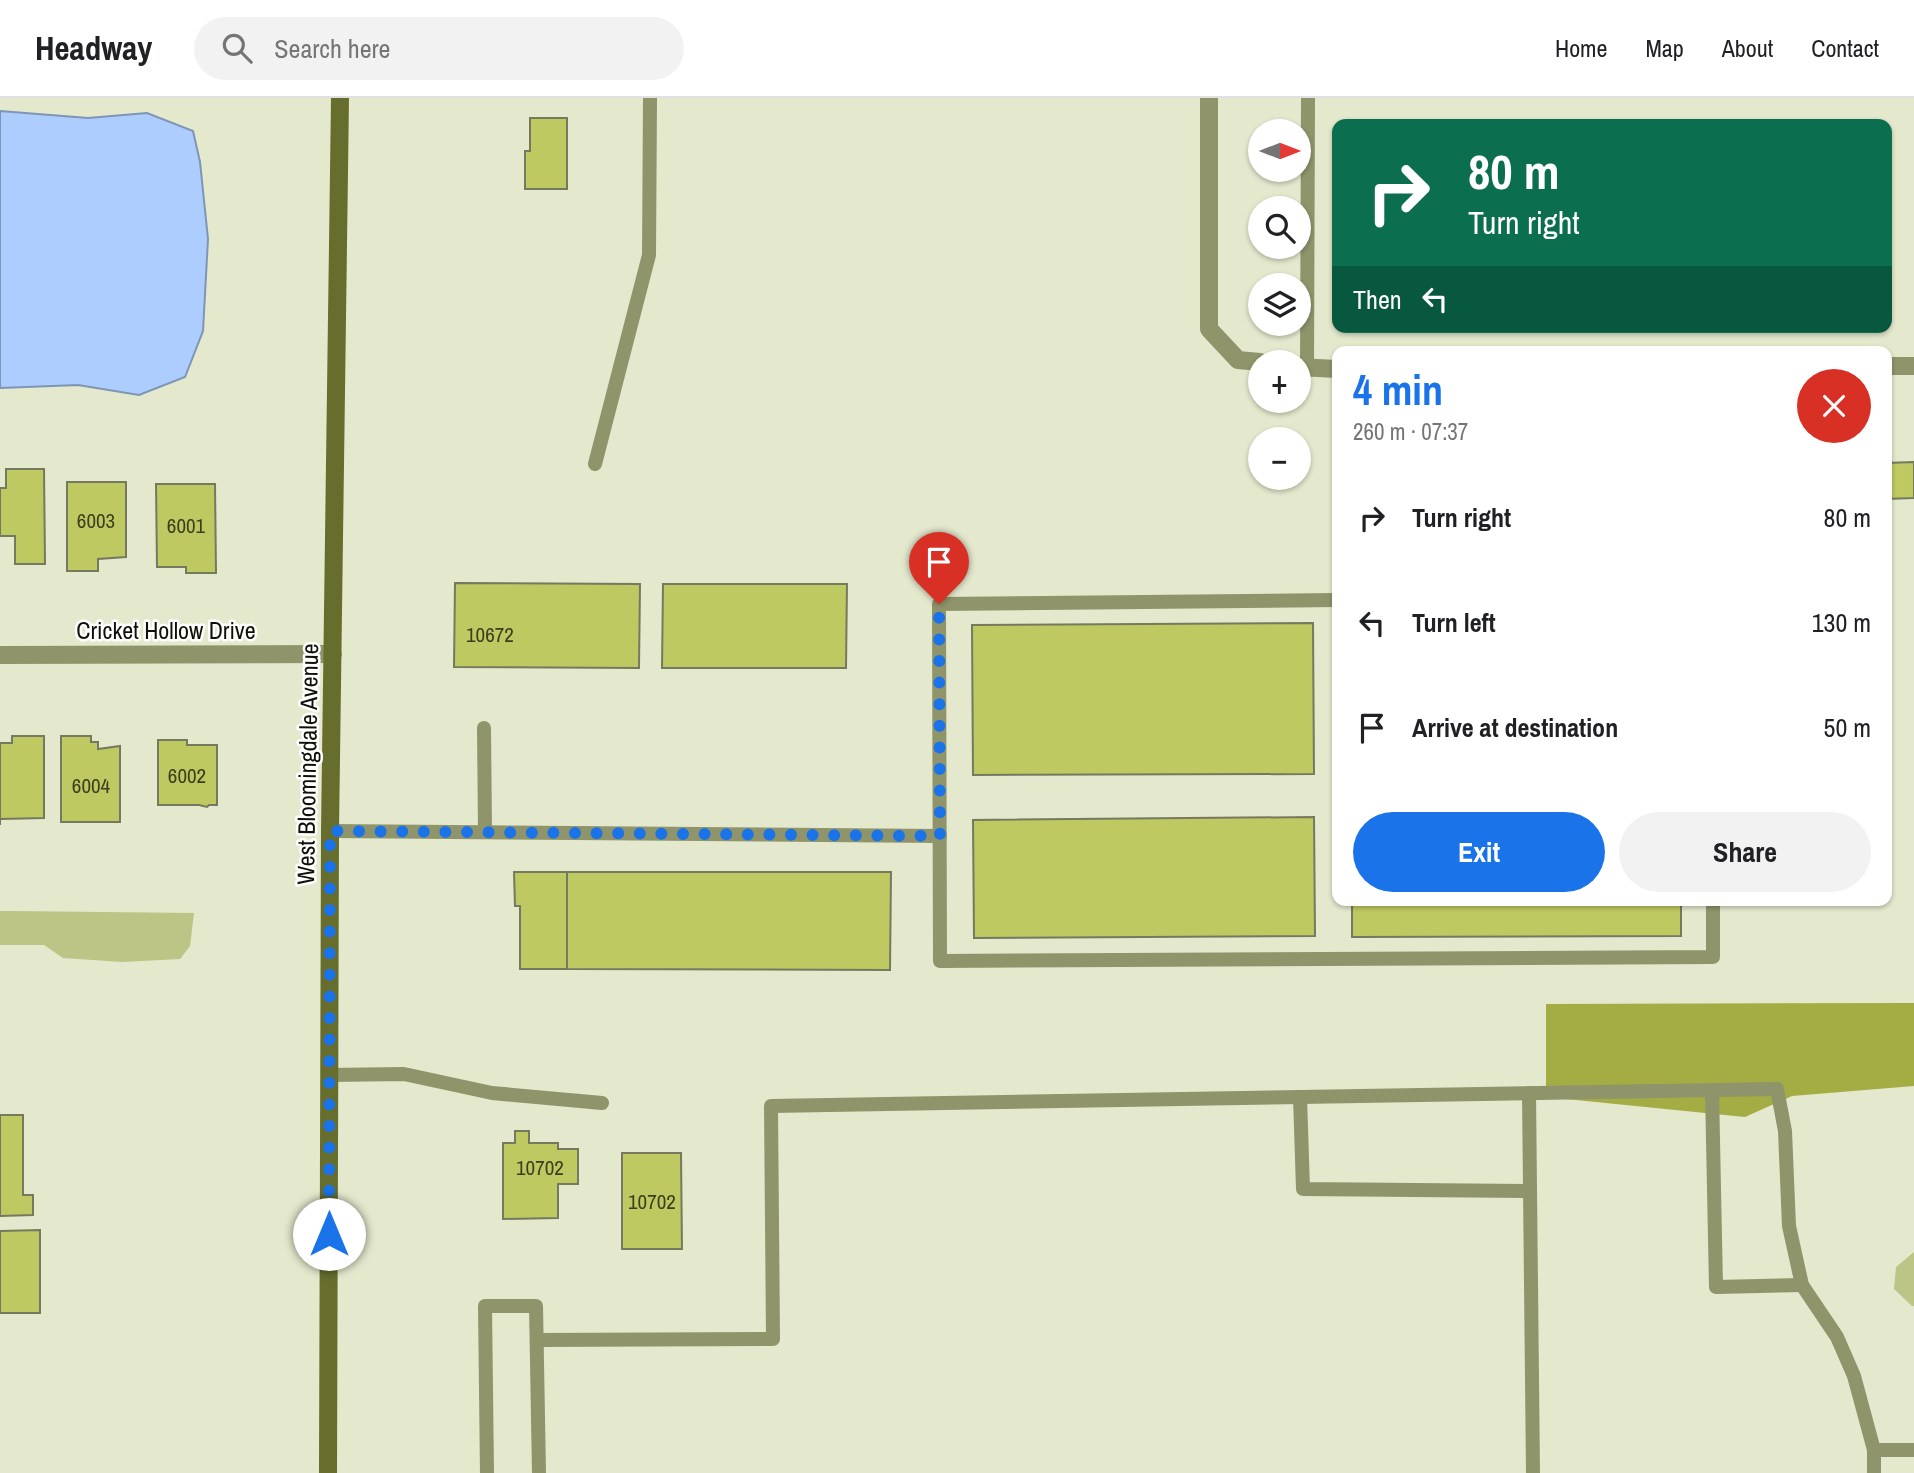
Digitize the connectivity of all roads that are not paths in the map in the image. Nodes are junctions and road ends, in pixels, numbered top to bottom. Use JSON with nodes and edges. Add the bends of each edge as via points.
{"nodes":[{"id":1,"x":340,"y":98,"type":"edge"},
{"id":2,"x":650,"y":98,"type":"edge"},
{"id":3,"x":1209,"y":98,"type":"edge"},
{"id":4,"x":1308,"y":98,"type":"edge"},
{"id":5,"x":1303,"y":350,"type":"edge"},
{"id":6,"x":1248,"y":361,"type":"edge"},
{"id":7,"x":1892,"y":366,"type":"edge"},
{"id":8,"x":1914,"y":366,"type":"edge"},
{"id":9,"x":1311,"y":367,"type":"edge"},
{"id":10,"x":1332,"y":369,"type":"edge"},
{"id":11,"x":595,"y":464,"type":"dead end"},
{"id":12,"x":1332,"y":600,"type":"edge"},
{"id":13,"x":332,"y":654,"type":"junction"},
{"id":14,"x":0,"y":655,"type":"edge"},
{"id":15,"x":484,"y":727,"type":"dead end"},
{"id":16,"x":330,"y":831,"type":"junction"},
{"id":17,"x":485,"y":832,"type":"junction"},
{"id":18,"x":940,"y":836,"type":"junction"},
{"id":19,"x":1713,"y":906,"type":"edge"},
{"id":20,"x":329,"y":1075,"type":"junction"},
{"id":21,"x":1712,"y":1090,"type":"junction"},
{"id":22,"x":1529,"y":1093,"type":"junction"},
{"id":23,"x":1300,"y":1097,"type":"junction"},
{"id":24,"x":602,"y":1103,"type":"dead end"},
{"id":25,"x":1530,"y":1191,"type":"junction"},
{"id":26,"x":1802,"y":1285,"type":"junction"},
{"id":27,"x":537,"y":1340,"type":"junction"},
{"id":28,"x":1874,"y":1450,"type":"junction"},
{"id":29,"x":1914,"y":1450,"type":"edge"},
{"id":30,"x":328,"y":1473,"type":"edge"},
{"id":31,"x":486,"y":1473,"type":"edge"},
{"id":32,"x":539,"y":1473,"type":"edge"},
{"id":33,"x":1533,"y":1473,"type":"edge"},
{"id":34,"x":1874,"y":1473,"type":"edge"}],
"edges":[{"from":1,"to":13,"type":"main road","name":"West Bloomingdale Avenue"},
{"from":2,"to":11,"type":"lane","via":[[649,255]]},
{"from":3,"to":6,"type":"street","via":[[1209,329],[1238,360]]},
{"from":4,"to":5,"type":"lane"},
{"from":7,"to":8,"type":"street"},
{"from":9,"to":10,"type":"street"},
{"from":12,"to":18,"type":"lane","via":[[939,604]]},
{"from":13,"to":14,"type":"street","name":"Cricket Hollow Drive"},
{"from":13,"to":16,"type":"main road","name":"West Bloomingdale Avenue"},
{"from":15,"to":17,"type":"lane"},
{"from":16,"to":17,"type":"lane"},
{"from":16,"to":20,"type":"main road","name":"West Bloomingdale Avenue"},
{"from":17,"to":18,"type":"lane"},
{"from":18,"to":19,"type":"lane","via":[[940,961],[1713,957]]},
{"from":20,"to":24,"type":"lane","via":[[404,1074],[492,1093]]},
{"from":20,"to":30,"type":"main road","name":"West Bloomingdale Avenue"},
{"from":21,"to":22,"type":"lane"},
{"from":21,"to":26,"type":"lane","via":[[1777,1089],[1785,1131],[1789,1226]]},
{"from":21,"to":26,"type":"lane","via":[[1716,1287]]},
{"from":22,"to":23,"type":"lane"},
{"from":22,"to":25,"type":"lane"},
{"from":23,"to":25,"type":"lane","via":[[1303,1189]]},
{"from":23,"to":27,"type":"lane","via":[[771,1106],[774,1339]]},
{"from":25,"to":33,"type":"lane"},
{"from":26,"to":28,"type":"lane","via":[[1837,1337],[1854,1376]]},
{"from":27,"to":31,"type":"lane","via":[[536,1306],[485,1306]]},
{"from":27,"to":32,"type":"lane"},
{"from":28,"to":29,"type":"lane"},
{"from":28,"to":34,"type":"lane"}]}
